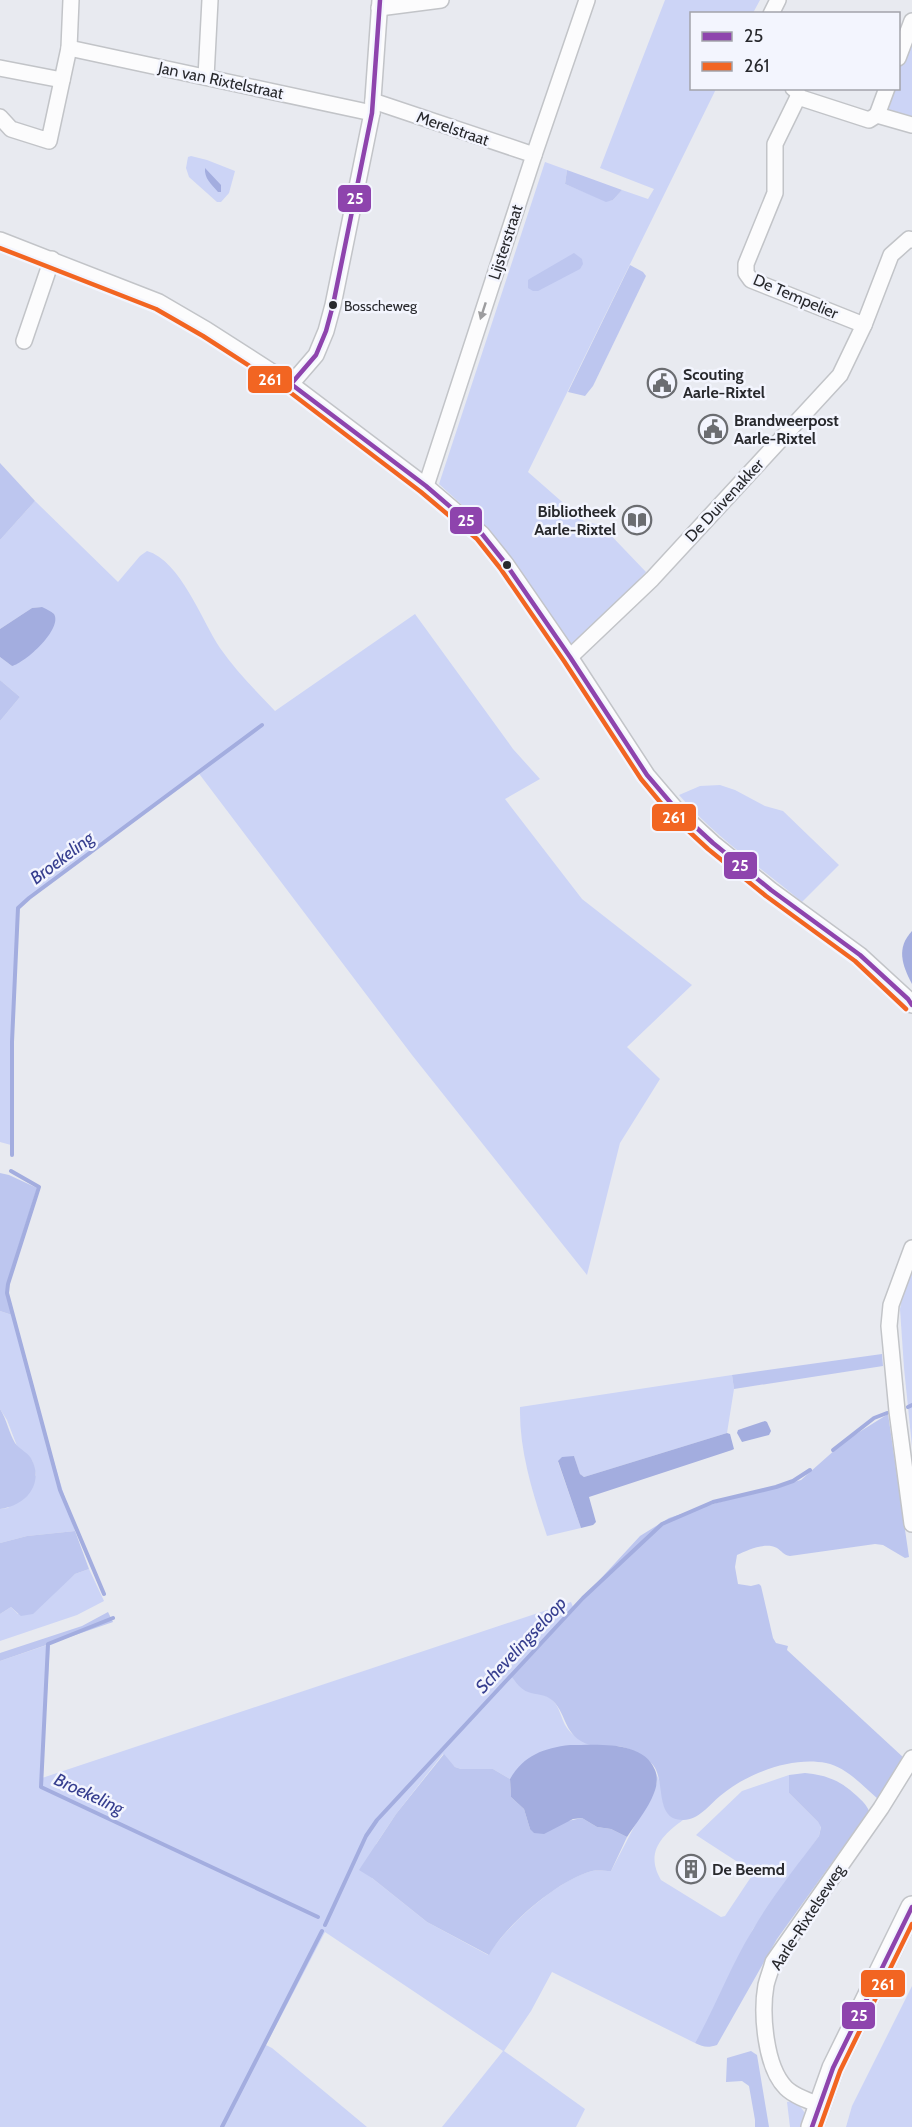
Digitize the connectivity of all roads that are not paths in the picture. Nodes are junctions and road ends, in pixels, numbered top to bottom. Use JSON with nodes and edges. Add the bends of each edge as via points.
{"nodes":[{"id":1,"x":71,"y":0,"type":"edge"},
{"id":2,"x":210,"y":0,"type":"edge"},
{"id":3,"x":441,"y":0,"type":"edge"},
{"id":4,"x":587,"y":0,"type":"edge"},
{"id":5,"x":380,"y":4,"type":"edge"},
{"id":6,"x":912,"y":21,"type":"edge"},
{"id":7,"x":69,"y":48,"type":"junction"},
{"id":8,"x":900,"y":53,"type":"edge"},
{"id":9,"x":0,"y":68,"type":"edge"},
{"id":10,"x":206,"y":77,"type":"junction"},
{"id":11,"x":62,"y":80,"type":"junction"},
{"id":12,"x":886,"y":90,"type":"edge"},
{"id":13,"x":795,"y":93,"type":"edge"},
{"id":14,"x":373,"y":107,"type":"junction"},
{"id":15,"x":877,"y":115,"type":"junction"},
{"id":16,"x":0,"y":117,"type":"edge"},
{"id":17,"x":912,"y":124,"type":"edge"},
{"id":18,"x":534,"y":155,"type":"junction"},
{"id":19,"x":0,"y":240,"type":"edge"},
{"id":20,"x":912,"y":240,"type":"edge"},
{"id":21,"x":52,"y":260,"type":"junction"},
{"id":22,"x":864,"y":325,"type":"junction"},
{"id":23,"x":24,"y":341,"type":"dead end"},
{"id":24,"x":291,"y":384,"type":"junction"},
{"id":25,"x":426,"y":486,"type":"junction"},
{"id":26,"x":570,"y":657,"type":"junction"},
{"id":27,"x":912,"y":1005,"type":"edge"},
{"id":28,"x":912,"y":1248,"type":"edge"},
{"id":29,"x":912,"y":1524,"type":"edge"},
{"id":30,"x":912,"y":1758,"type":"edge"},
{"id":31,"x":912,"y":1907,"type":"edge"},
{"id":32,"x":820,"y":2105,"type":"junction"},
{"id":33,"x":813,"y":2127,"type":"edge"}],
"edges":[{"from":1,"to":7,"type":"street"},
{"from":2,"to":10,"type":"street"},
{"from":3,"to":5,"type":"street"},
{"from":4,"to":18,"type":"street","name":"Lijsterstraat"},
{"from":5,"to":14,"type":"street"},
{"from":6,"to":8,"type":"street"},
{"from":7,"to":10,"type":"street","name":"Jan van Rixtelstraat"},
{"from":7,"to":11,"type":"street"},
{"from":9,"to":11,"type":"street"},
{"from":10,"to":14,"type":"street","name":"Jan van Rixtelstraat"},
{"from":11,"to":16,"type":"street","via":[[49,141],[11,129]]},
{"from":12,"to":15,"type":"street"},
{"from":13,"to":15,"type":"street","via":[[869,120]]},
{"from":13,"to":22,"type":"street","name":"De Tempelier","via":[[775,144],[775,193],[751,249],[746,273],[751,280]]},
{"from":14,"to":18,"type":"street","name":"Merelstraat"},
{"from":14,"to":24,"type":"street","via":[[326,331],[316,355]]},
{"from":15,"to":17,"type":"street"},
{"from":18,"to":25,"type":"street","name":"Lijsterstraat","one_way":true},
{"from":19,"to":21,"type":"street"},
{"from":20,"to":22,"type":"street","name":"De Duivenakker","via":[[891,255]]},
{"from":21,"to":23,"type":"street"},
{"from":21,"to":24,"type":"street","via":[[159,302]]},
{"from":22,"to":26,"type":"street","name":"De Duivenakker","via":[[840,375],[652,579]]},
{"from":24,"to":25,"type":"street"},
{"from":25,"to":26,"type":"street","via":[[482,534]]},
{"from":26,"to":27,"type":"street","via":[[647,776],[676,809],[771,890],[860,955]]},
{"from":28,"to":29,"type":"street","via":[[891,1305],[889,1326]]},
{"from":30,"to":32,"type":"street","name":"Aarle-Rixtelseweg","via":[[773,1962],[766,1985],[765,2021],[775,2072],[787,2089]]},
{"from":31,"to":32,"type":"street","via":[[833,2068]]},
{"from":32,"to":33,"type":"street"}]}
